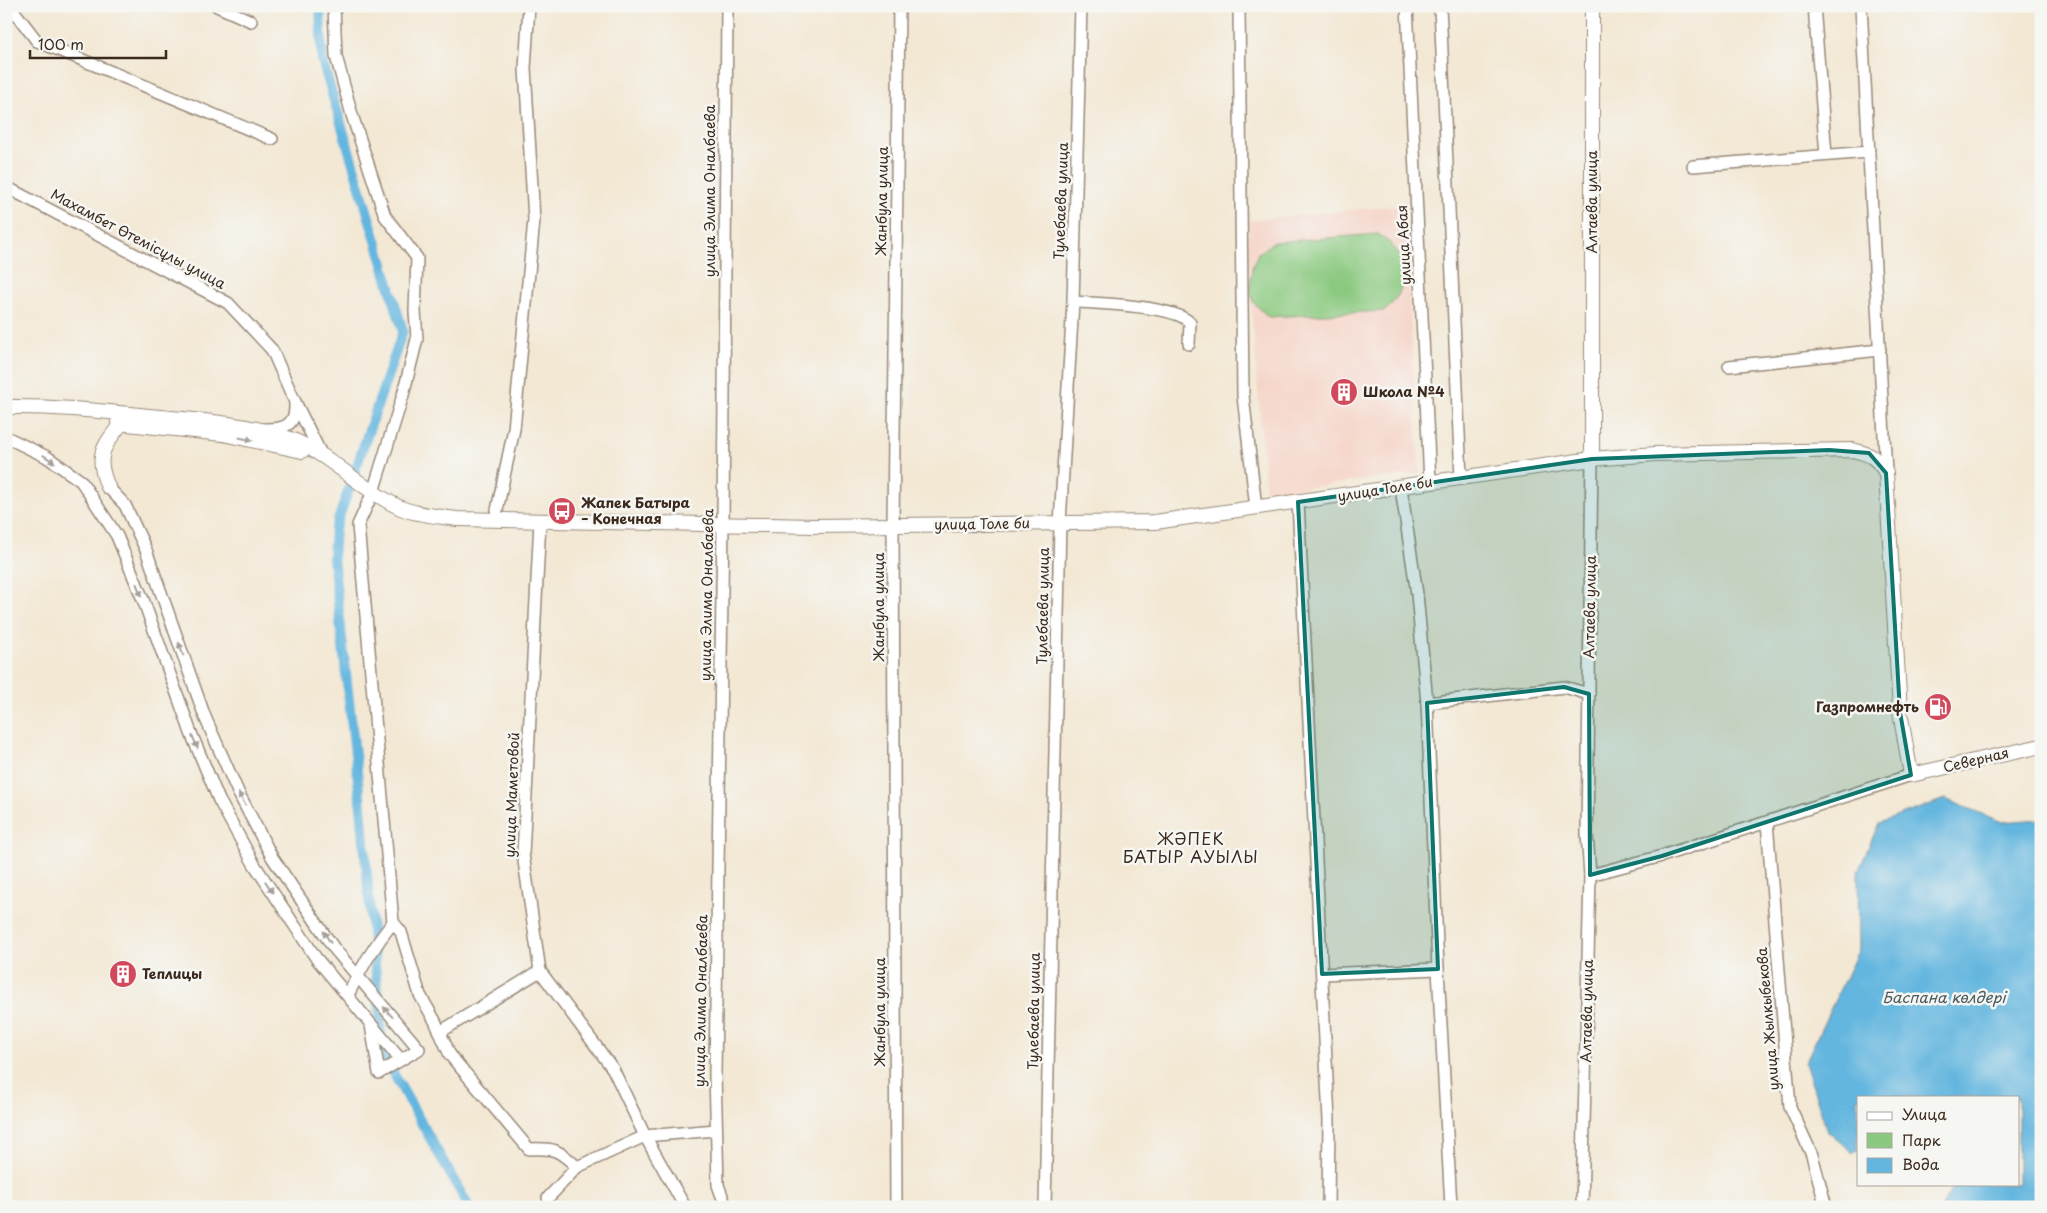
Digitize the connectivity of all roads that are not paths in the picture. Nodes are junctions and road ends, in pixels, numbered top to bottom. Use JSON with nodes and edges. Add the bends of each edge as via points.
{"nodes":[{"id":1,"x":10,"y":6,"type":"edge"},
{"id":2,"x":217,"y":6,"type":"edge"},
{"id":3,"x":334,"y":6,"type":"edge"},
{"id":4,"x":529,"y":6,"type":"edge"},
{"id":5,"x":727,"y":6,"type":"edge"},
{"id":6,"x":899,"y":6,"type":"edge"},
{"id":7,"x":1082,"y":6,"type":"edge"},
{"id":8,"x":1239,"y":6,"type":"edge"},
{"id":9,"x":1407,"y":6,"type":"edge"},
{"id":10,"x":1440,"y":6,"type":"edge"},
{"id":11,"x":1592,"y":6,"type":"edge"},
{"id":12,"x":1814,"y":6,"type":"edge"},
{"id":13,"x":1861,"y":6,"type":"edge"},
{"id":14,"x":252,"y":21,"type":"dead end"},
{"id":15,"x":272,"y":139,"type":"dead end"},
{"id":16,"x":1869,"y":152,"type":"junction"},
{"id":17,"x":1826,"y":155,"type":"junction"},
{"id":18,"x":1693,"y":166,"type":"dead end"},
{"id":19,"x":6,"y":187,"type":"edge"},
{"id":20,"x":1073,"y":302,"type":"junction"},
{"id":21,"x":1189,"y":344,"type":"dead end"},
{"id":22,"x":1880,"y":350,"type":"junction"},
{"id":23,"x":1728,"y":366,"type":"dead end"},
{"id":24,"x":295,"y":402,"type":"junction"},
{"id":25,"x":6,"y":408,"type":"edge"},
{"id":26,"x":6,"y":417,"type":"edge"},
{"id":27,"x":122,"y":423,"type":"junction"},
{"id":28,"x":257,"y":429,"type":"junction"},
{"id":29,"x":6,"y":437,"type":"edge"},
{"id":30,"x":322,"y":456,"type":"junction"},
{"id":31,"x":1592,"y":459,"type":"junction"},
{"id":32,"x":1886,"y":473,"type":"junction"},
{"id":33,"x":1461,"y":478,"type":"junction"},
{"id":34,"x":1430,"y":482,"type":"junction"},
{"id":35,"x":108,"y":487,"type":"joint"},
{"id":36,"x":1401,"y":488,"type":"junction"},
{"id":37,"x":372,"y":492,"type":"junction"},
{"id":38,"x":1298,"y":502,"type":"junction"},
{"id":39,"x":1256,"y":508,"type":"junction"},
{"id":40,"x":494,"y":520,"type":"junction"},
{"id":41,"x":540,"y":521,"type":"junction"},
{"id":42,"x":1060,"y":523,"type":"junction"},
{"id":43,"x":723,"y":524,"type":"junction"},
{"id":44,"x":893,"y":525,"type":"junction"},
{"id":45,"x":1589,"y":694,"type":"junction"},
{"id":46,"x":1427,"y":703,"type":"junction"},
{"id":47,"x":2041,"y":746,"type":"edge"},
{"id":48,"x":1911,"y":775,"type":"junction"},
{"id":49,"x":1767,"y":822,"type":"junction"},
{"id":50,"x":1590,"y":875,"type":"junction"},
{"id":51,"x":311,"y":913,"type":"junction"},
{"id":52,"x":393,"y":922,"type":"junction"},
{"id":53,"x":294,"y":925,"type":"junction"},
{"id":54,"x":1438,"y":969,"type":"junction"},
{"id":55,"x":540,"y":971,"type":"junction"},
{"id":56,"x":1322,"y":974,"type":"junction"},
{"id":57,"x":356,"y":976,"type":"junction"},
{"id":58,"x":348,"y":995,"type":"junction"},
{"id":59,"x":370,"y":1024,"type":"junction"},
{"id":60,"x":440,"y":1032,"type":"junction"},
{"id":61,"x":400,"y":1059,"type":"junction"},
{"id":62,"x":716,"y":1130,"type":"junction"},
{"id":63,"x":645,"y":1136,"type":"junction"},
{"id":64,"x":577,"y":1167,"type":"junction"},
{"id":65,"x":548,"y":1198,"type":"dead end"},
{"id":66,"x":685,"y":1207,"type":"edge"},
{"id":67,"x":726,"y":1207,"type":"edge"},
{"id":68,"x":896,"y":1207,"type":"edge"},
{"id":69,"x":1045,"y":1207,"type":"edge"},
{"id":70,"x":1328,"y":1207,"type":"edge"},
{"id":71,"x":1451,"y":1207,"type":"edge"},
{"id":72,"x":1582,"y":1207,"type":"edge"},
{"id":73,"x":1826,"y":1207,"type":"edge"}],
"edges":[{"from":1,"to":15,"type":"street","via":[[37,41]]},
{"from":2,"to":14,"type":"street"},
{"from":3,"to":37,"type":"street","via":[[336,56],[352,115],[385,216],[416,258],[417,338],[403,396]]},
{"from":4,"to":40,"type":"street","via":[[526,68],[534,220],[514,429]]},
{"from":5,"to":43,"type":"street","name":"улица Элима Оналбаева"},
{"from":6,"to":44,"type":"street","name":"Жанбула улица"},
{"from":7,"to":20,"type":"street","name":"Тулебаева улица"},
{"from":8,"to":39,"type":"street","via":[[1243,396]]},
{"from":9,"to":34,"type":"street","name":"улица Абая"},
{"from":10,"to":33,"type":"street"},
{"from":11,"to":31,"type":"main road","name":"Алтаева улица"},
{"from":12,"to":17,"type":"street"},
{"from":13,"to":16,"type":"street"},
{"from":16,"to":17,"type":"street"},
{"from":16,"to":22,"type":"street"},
{"from":17,"to":18,"type":"street"},
{"from":19,"to":24,"type":"street","name":"Махамбет Өтемісұлы улица","via":[[228,303],[272,350]]},
{"from":20,"to":21,"type":"street","via":[[1124,305],[1182,317],[1190,323]]},
{"from":20,"to":42,"type":"street","name":"Тулебаева улица"},
{"from":22,"to":23,"type":"street"},
{"from":22,"to":32,"type":"street"},
{"from":24,"to":28,"type":"street","via":[[294,418],[287,426]]},
{"from":24,"to":30,"type":"street","name":"Махамбет Өтемісұлы улица"},
{"from":25,"to":28,"type":"main road","name":"улица Толе би","via":[[47,406]]},
{"from":26,"to":27,"type":"main road","via":[[49,415]]},
{"from":27,"to":30,"type":"main road","one_way":true,"via":[[223,434]]},
{"from":27,"to":35,"type":"main road","via":[[101,455],[101,470]]},
{"from":28,"to":30,"type":"main road","name":"улица Толе би","via":[[286,437]]},
{"from":29,"to":53,"type":"street","one_way":true,"via":[[47,457],[81,481],[117,536],[219,800],[254,864]]},
{"from":30,"to":37,"type":"main road","name":"улица Толе би"},
{"from":31,"to":32,"type":"main road","name":"улица Толе би","via":[[1656,454],[1852,450],[1869,453]]},
{"from":31,"to":33,"type":"main road","name":"улица Толе би"},
{"from":31,"to":45,"type":"street","name":"Алтаева улица"},
{"from":32,"to":48,"type":"main road","via":[[1900,712]]},
{"from":33,"to":34,"type":"main road","name":"улица Толе би"},
{"from":34,"to":36,"type":"main road","name":"улица Толе би"},
{"from":51,"to":35,"type":"street","one_way":true,"via":[[272,857],[238,792],[205,717],[146,550],[124,505]]},
{"from":36,"to":38,"type":"main road","name":"улица Толе би"},
{"from":36,"to":46,"type":"street","via":[[1417,594]]},
{"from":37,"to":40,"type":"main road","name":"улица Толе би","via":[[403,508],[456,519]]},
{"from":37,"to":52,"type":"street","via":[[358,524]]},
{"from":38,"to":39,"type":"main road","name":"улица Толе би"},
{"from":38,"to":56,"type":"street"},
{"from":39,"to":42,"type":"main road","name":"улица Толе би","via":[[1155,522]]},
{"from":40,"to":41,"type":"main road","name":"улица Толе би"},
{"from":41,"to":43,"type":"main road","name":"улица Толе би"},
{"from":41,"to":55,"type":"street","name":"улица Маметовой","via":[[523,854]]},
{"from":42,"to":44,"type":"main road","name":"улица Толе би"},
{"from":42,"to":69,"type":"street","name":"Тулебаева улица"},
{"from":43,"to":44,"type":"main road","name":"улица Толе би"},
{"from":43,"to":62,"type":"street","name":"улица Элима Оналбаева","via":[[714,1074]]},
{"from":44,"to":68,"type":"street","name":"Жанбула улица"},
{"from":45,"to":46,"type":"street","via":[[1564,687]]},
{"from":45,"to":50,"type":"street","name":"Алтаева улица","via":[[1587,834]]},
{"from":46,"to":54,"type":"street"},
{"from":47,"to":48,"type":"main road","name":"Северная"},
{"from":48,"to":49,"type":"street"},
{"from":49,"to":50,"type":"street"},
{"from":49,"to":73,"type":"street","name":"улица Жылкыбекова","via":[[1790,1107],[1812,1155]]},
{"from":50,"to":72,"type":"street","name":"Алтаева улица"},
{"from":51,"to":53,"type":"street"},
{"from":57,"to":51,"type":"street","one_way":true},
{"from":52,"to":57,"type":"street"},
{"from":52,"to":60,"type":"street","via":[[401,932],[420,995]]},
{"from":53,"to":58,"type":"street","via":[[316,958]]},
{"from":54,"to":56,"type":"street"},
{"from":54,"to":71,"type":"street"},
{"from":55,"to":60,"type":"street"},
{"from":55,"to":63,"type":"street","name":"улица Маметовой","via":[[613,1069]]},
{"from":56,"to":70,"type":"street","via":[[1329,1120]]},
{"from":57,"to":58,"type":"street"},
{"from":61,"to":57,"type":"street","one_way":true,"via":[[419,1049]]},
{"from":58,"to":59,"type":"street"},
{"from":59,"to":61,"type":"street"},
{"from":59,"to":61,"type":"street","via":[[379,1073]]},
{"from":60,"to":64,"type":"street","via":[[456,1063],[529,1149],[550,1148],[566,1156]]},
{"from":62,"to":63,"type":"street"},
{"from":62,"to":67,"type":"street","name":"улица Элима Оналбаева","via":[[718,1185]]},
{"from":63,"to":64,"type":"street"},
{"from":63,"to":66,"type":"street","name":"улица Маметовой"},
{"from":64,"to":65,"type":"street"}]}
